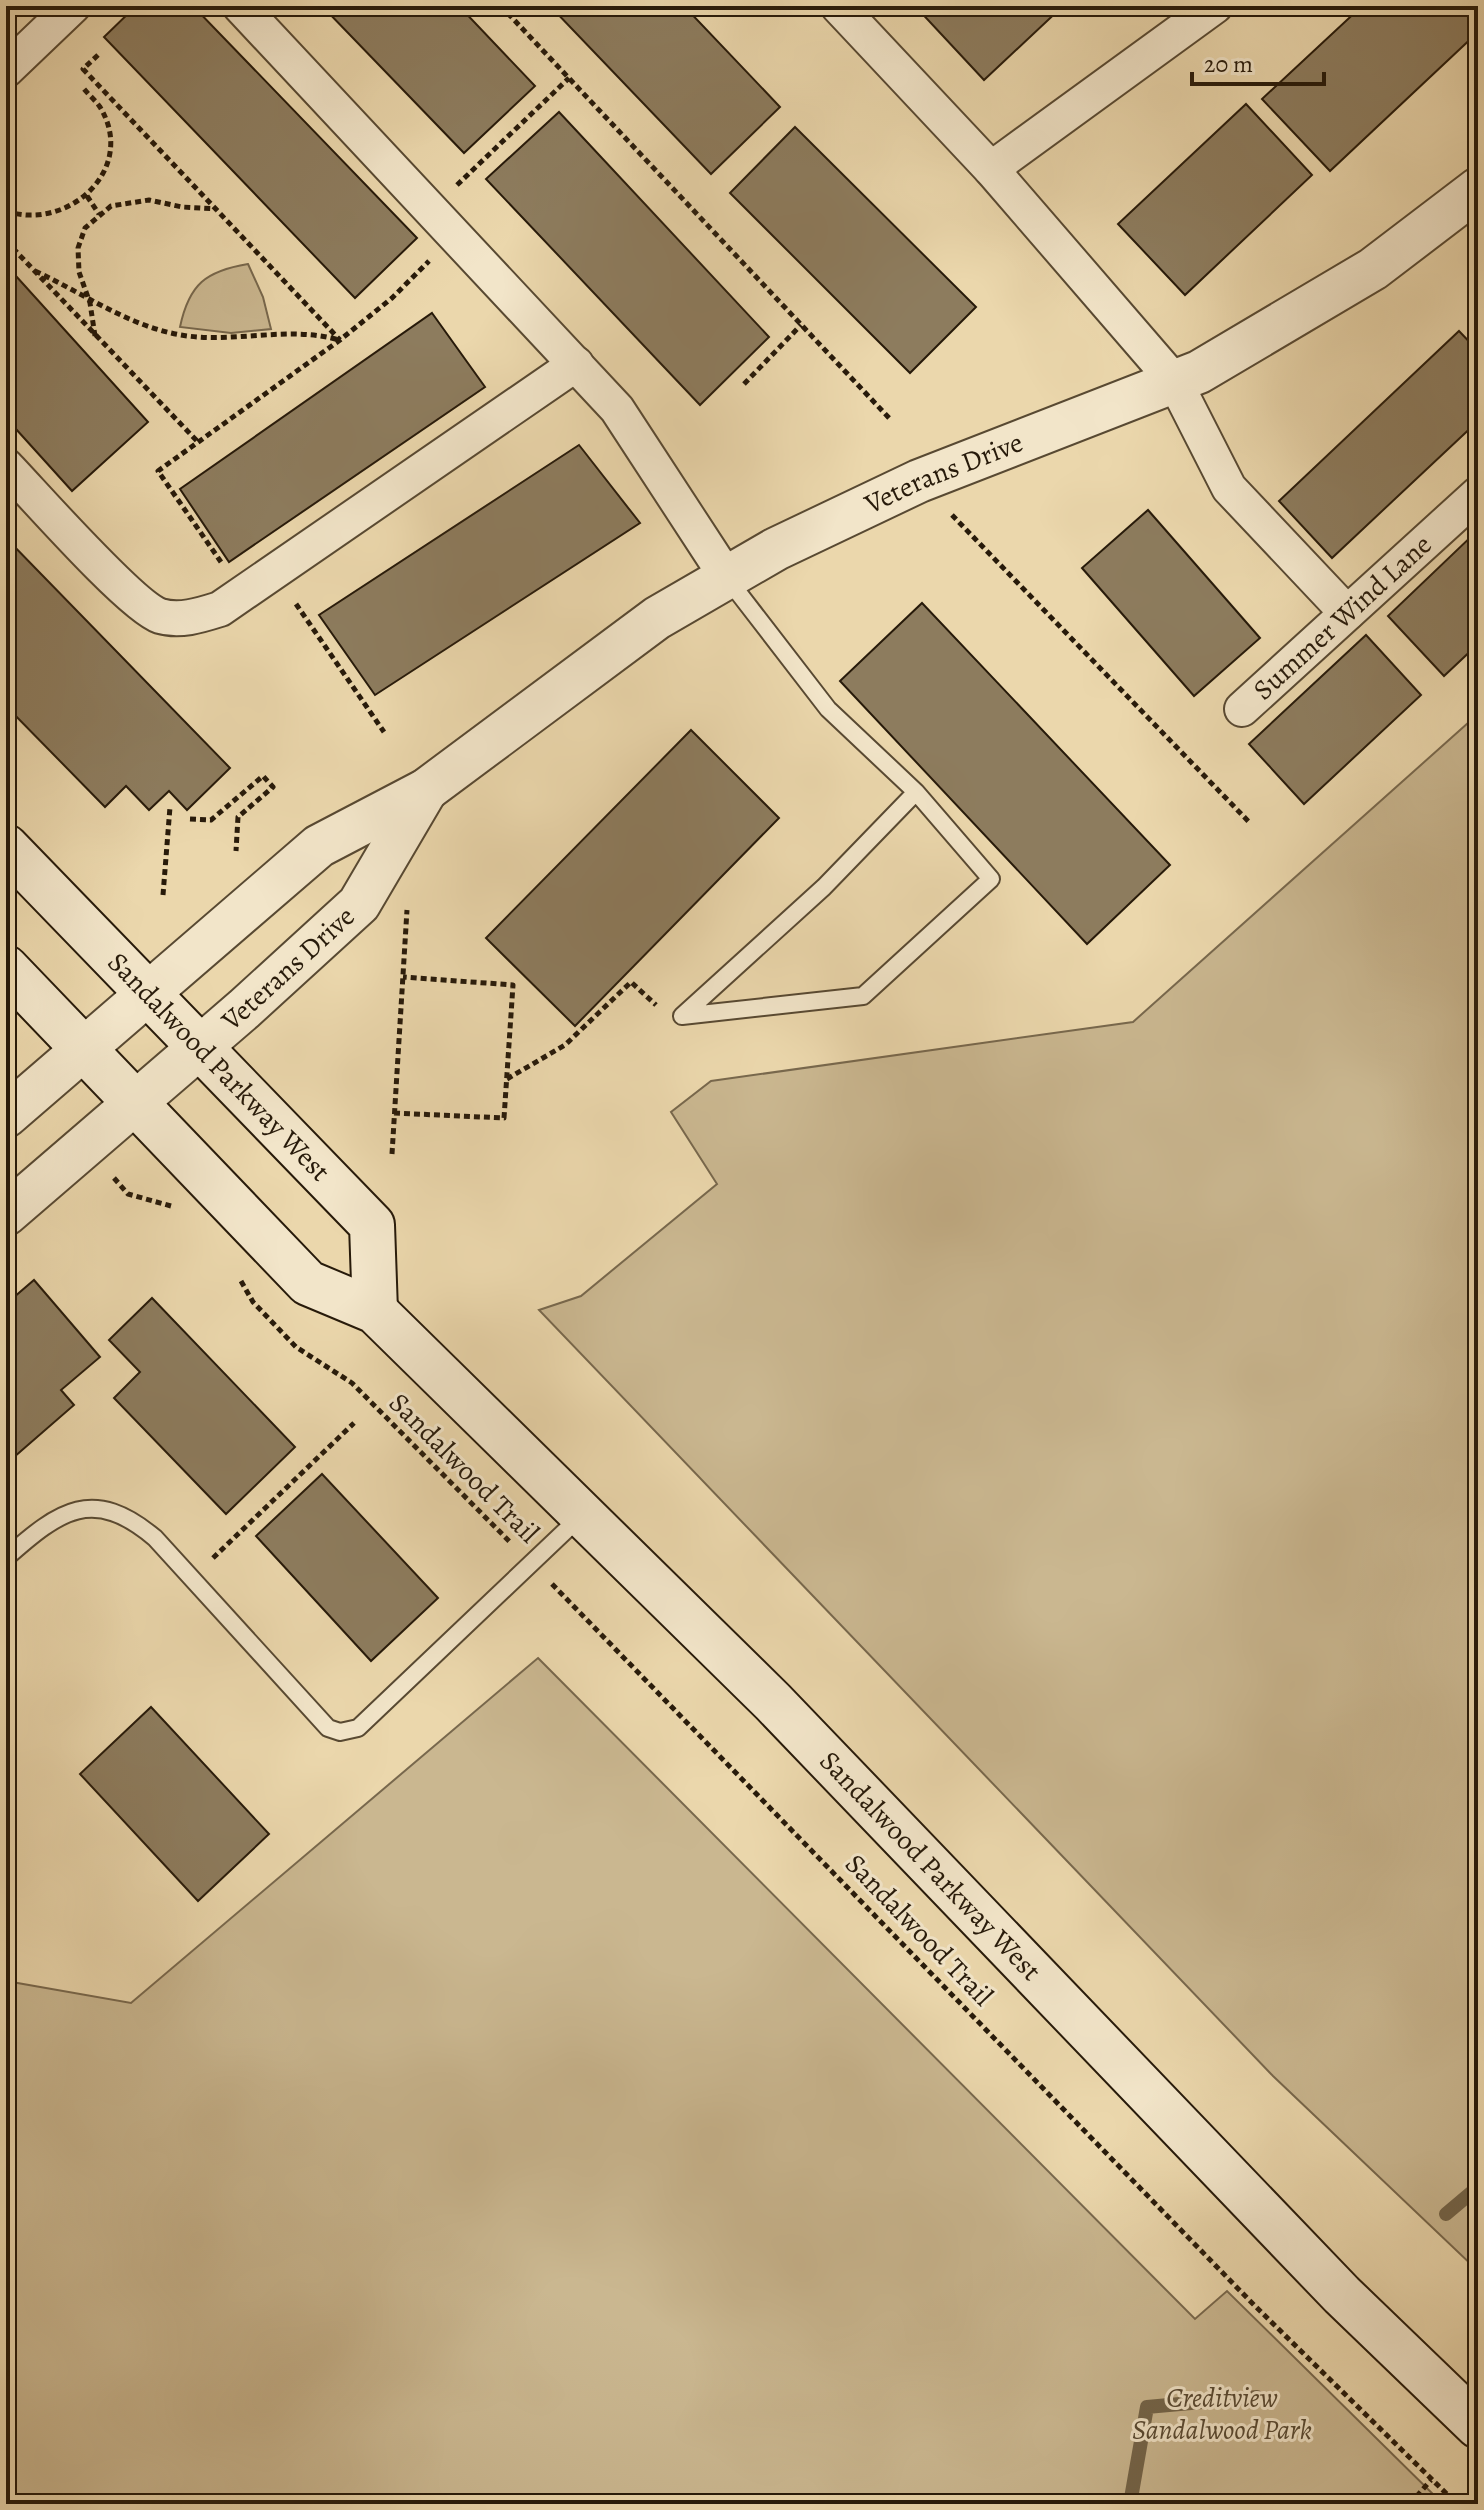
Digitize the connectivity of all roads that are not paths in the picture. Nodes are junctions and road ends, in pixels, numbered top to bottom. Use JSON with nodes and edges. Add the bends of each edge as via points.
{"nodes":[{"id":1,"x":73,"y":6,"type":"edge"},
{"id":2,"x":240,"y":6,"type":"edge"},
{"id":3,"x":838,"y":6,"type":"edge"},
{"id":4,"x":1214,"y":6,"type":"edge"},
{"id":5,"x":6,"y":70,"type":"edge"},
{"id":6,"x":991,"y":169,"type":"junction"},
{"id":7,"x":1478,"y":189,"type":"edge"},
{"id":8,"x":576,"y":364,"type":"junction"},
{"id":9,"x":1175,"y":382,"type":"junction"},
{"id":10,"x":6,"y":466,"type":"edge"},
{"id":11,"x":1478,"y":494,"type":"edge"},
{"id":12,"x":726,"y":576,"type":"junction"},
{"id":13,"x":1347,"y":613,"type":"junction"},
{"id":14,"x":1242,"y":709,"type":"dead end"},
{"id":15,"x":426,"y":790,"type":"junction"},
{"id":16,"x":916,"y":792,"type":"junction"},
{"id":17,"x":6,"y":847,"type":"edge"},
{"id":18,"x":6,"y":968,"type":"edge"},
{"id":19,"x":147,"y":994,"type":"junction"},
{"id":20,"x":84,"y":1048,"type":"junction"},
{"id":21,"x":199,"y":1048,"type":"junction"},
{"id":22,"x":135,"y":1103,"type":"junction"},
{"id":23,"x":6,"y":1116,"type":"edge"},
{"id":24,"x":6,"y":1214,"type":"edge"},
{"id":25,"x":375,"y":1311,"type":"junction"},
{"id":26,"x":581,"y":1516,"type":"junction"},
{"id":27,"x":6,"y":1558,"type":"edge"},
{"id":28,"x":1478,"y":2426,"type":"edge"}],
"edges":[{"from":1,"to":5,"type":"street"},
{"from":2,"to":8,"type":"street"},
{"from":3,"to":6,"type":"street"},
{"from":4,"to":6,"type":"street"},
{"from":6,"to":9,"type":"street"},
{"from":7,"to":9,"type":"street","name":"Veterans Drive","via":[[1373,269]]},
{"from":8,"to":10,"type":"street","via":[[220,609],[191,618],[159,616],[133,597]]},
{"from":8,"to":12,"type":"street","via":[[617,409]]},
{"from":9,"to":12,"type":"street","name":"Veterans Drive","via":[[919,481]]},
{"from":9,"to":13,"type":"street","via":[[1229,488]]},
{"from":11,"to":13,"type":"street","name":"Summer Wind Lane"},
{"from":12,"to":15,"type":"street","name":"Veterans Drive","via":[[657,618]]},
{"from":12,"to":16,"type":"lane","via":[[828,709]]},
{"from":13,"to":14,"type":"street","name":"Summer Wind Lane"},
{"from":15,"to":19,"type":"street","name":"Veterans Drive","via":[[319,846]]},
{"from":15,"to":21,"type":"street","name":"Veterans Drive","via":[[359,904]]},
{"from":16,"to":16,"type":"lane","via":[[824,887],[682,1016],[863,996],[932,936],[991,879]]},
{"from":17,"to":19,"type":"main road","name":"Sandalwood Parkway West"},
{"from":18,"to":20,"type":"main road","name":"Sandalwood Parkway West"},
{"from":19,"to":20,"type":"street","name":"Veterans Drive"},
{"from":19,"to":21,"type":"main road","name":"Sandalwood Parkway West"},
{"from":20,"to":22,"type":"main road","name":"Sandalwood Parkway West"},
{"from":20,"to":23,"type":"street","name":"Veterans Drive"},
{"from":21,"to":22,"type":"street","name":"Veterans Drive"},
{"from":21,"to":25,"type":"main road","name":"Sandalwood Parkway West","via":[[372,1225]]},
{"from":22,"to":24,"type":"street","name":"Veterans Drive"},
{"from":22,"to":25,"type":"main road","name":"Sandalwood Parkway West","via":[[308,1283]]},
{"from":25,"to":26,"type":"main road","name":"Sandalwood Parkway West"},
{"from":26,"to":27,"type":"lane","via":[[358,1728],[340,1732],[328,1728],[134,1520],[95,1507],[78,1508],[44,1524]]},
{"from":26,"to":28,"type":"main road","name":"Sandalwood Parkway West","via":[[773,1702],[1306,2258]]}]}
